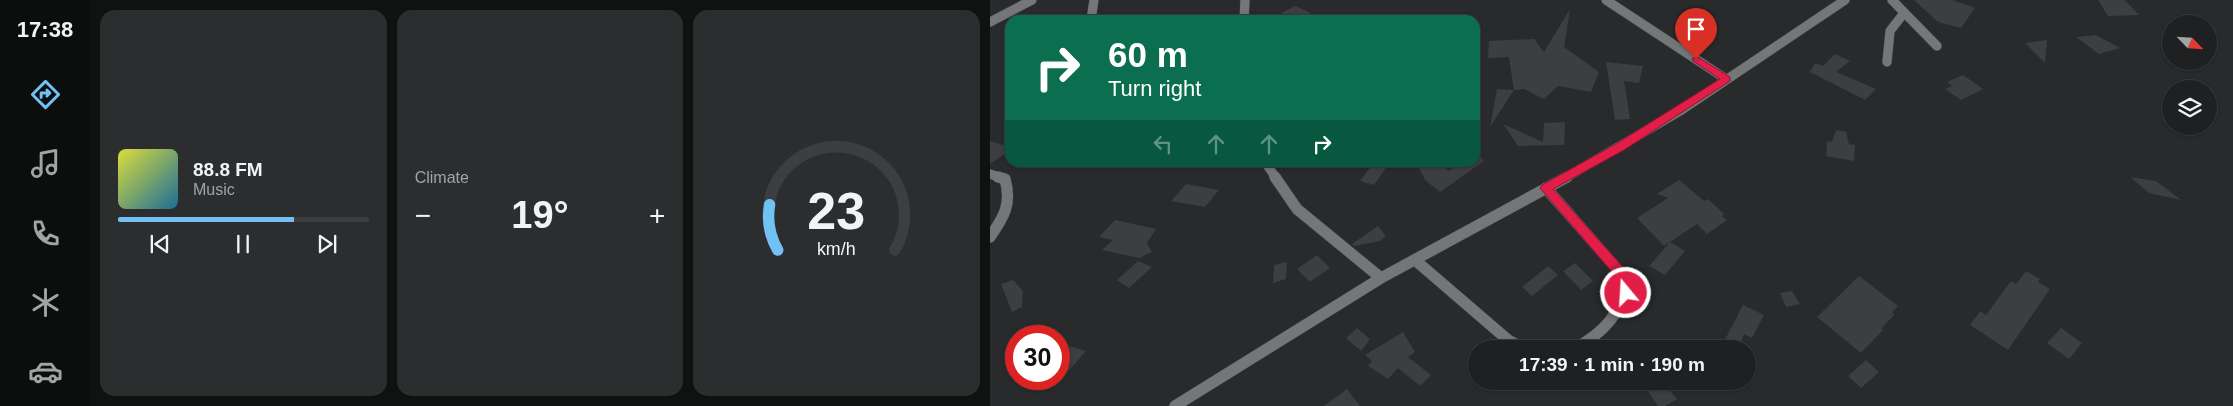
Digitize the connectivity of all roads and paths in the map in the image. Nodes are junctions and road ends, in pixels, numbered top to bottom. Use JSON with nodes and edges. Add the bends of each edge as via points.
{"nodes":[{"id":1,"x":1032,"y":0,"type":"edge"},
{"id":2,"x":1094,"y":0,"type":"edge"},
{"id":3,"x":1245,"y":0,"type":"edge"},
{"id":4,"x":1606,"y":0,"type":"edge"},
{"id":5,"x":1845,"y":0,"type":"edge"},
{"id":6,"x":1892,"y":0,"type":"edge"},
{"id":7,"x":1904,"y":13,"type":"junction"},
{"id":8,"x":1092,"y":15,"type":"edge"},
{"id":9,"x":1244,"y":15,"type":"edge"},
{"id":10,"x":990,"y":22,"type":"edge"},
{"id":11,"x":1937,"y":46,"type":"dead end"},
{"id":12,"x":1887,"y":62,"type":"dead end"},
{"id":13,"x":1726,"y":79,"type":"junction"},
{"id":14,"x":1268,"y":167,"type":"edge"},
{"id":15,"x":990,"y":174,"type":"edge"},
{"id":16,"x":1546,"y":188,"type":"junction"},
{"id":17,"x":990,"y":237,"type":"edge"},
{"id":18,"x":1415,"y":260,"type":"junction"},
{"id":19,"x":1381,"y":278,"type":"junction"},
{"id":20,"x":1508,"y":340,"type":"edge"},
{"id":21,"x":1593,"y":340,"type":"edge"},
{"id":22,"x":1178,"y":405,"type":"edge"}],
"edges":[{"from":1,"to":10,"type":"street"},
{"from":2,"to":8,"type":"street"},
{"from":3,"to":9,"type":"street"},
{"from":4,"to":13,"type":"street"},
{"from":5,"to":13,"type":"street"},
{"from":6,"to":7,"type":"street"},
{"from":7,"to":11,"type":"street"},
{"from":7,"to":12,"type":"street","via":[[1890,30]]},
{"from":13,"to":16,"type":"street","via":[[1613,151]]},
{"from":14,"to":19,"type":"street","via":[[1297,209]]},
{"from":15,"to":17,"type":"street","via":[[1005,179],[1011,196],[1006,213]]},
{"from":16,"to":18,"type":"street"},
{"from":16,"to":21,"type":"street","via":[[1625,278],[1626,293],[1616,317]]},
{"from":18,"to":19,"type":"street"},
{"from":18,"to":20,"type":"street"},
{"from":19,"to":22,"type":"street"}]}
